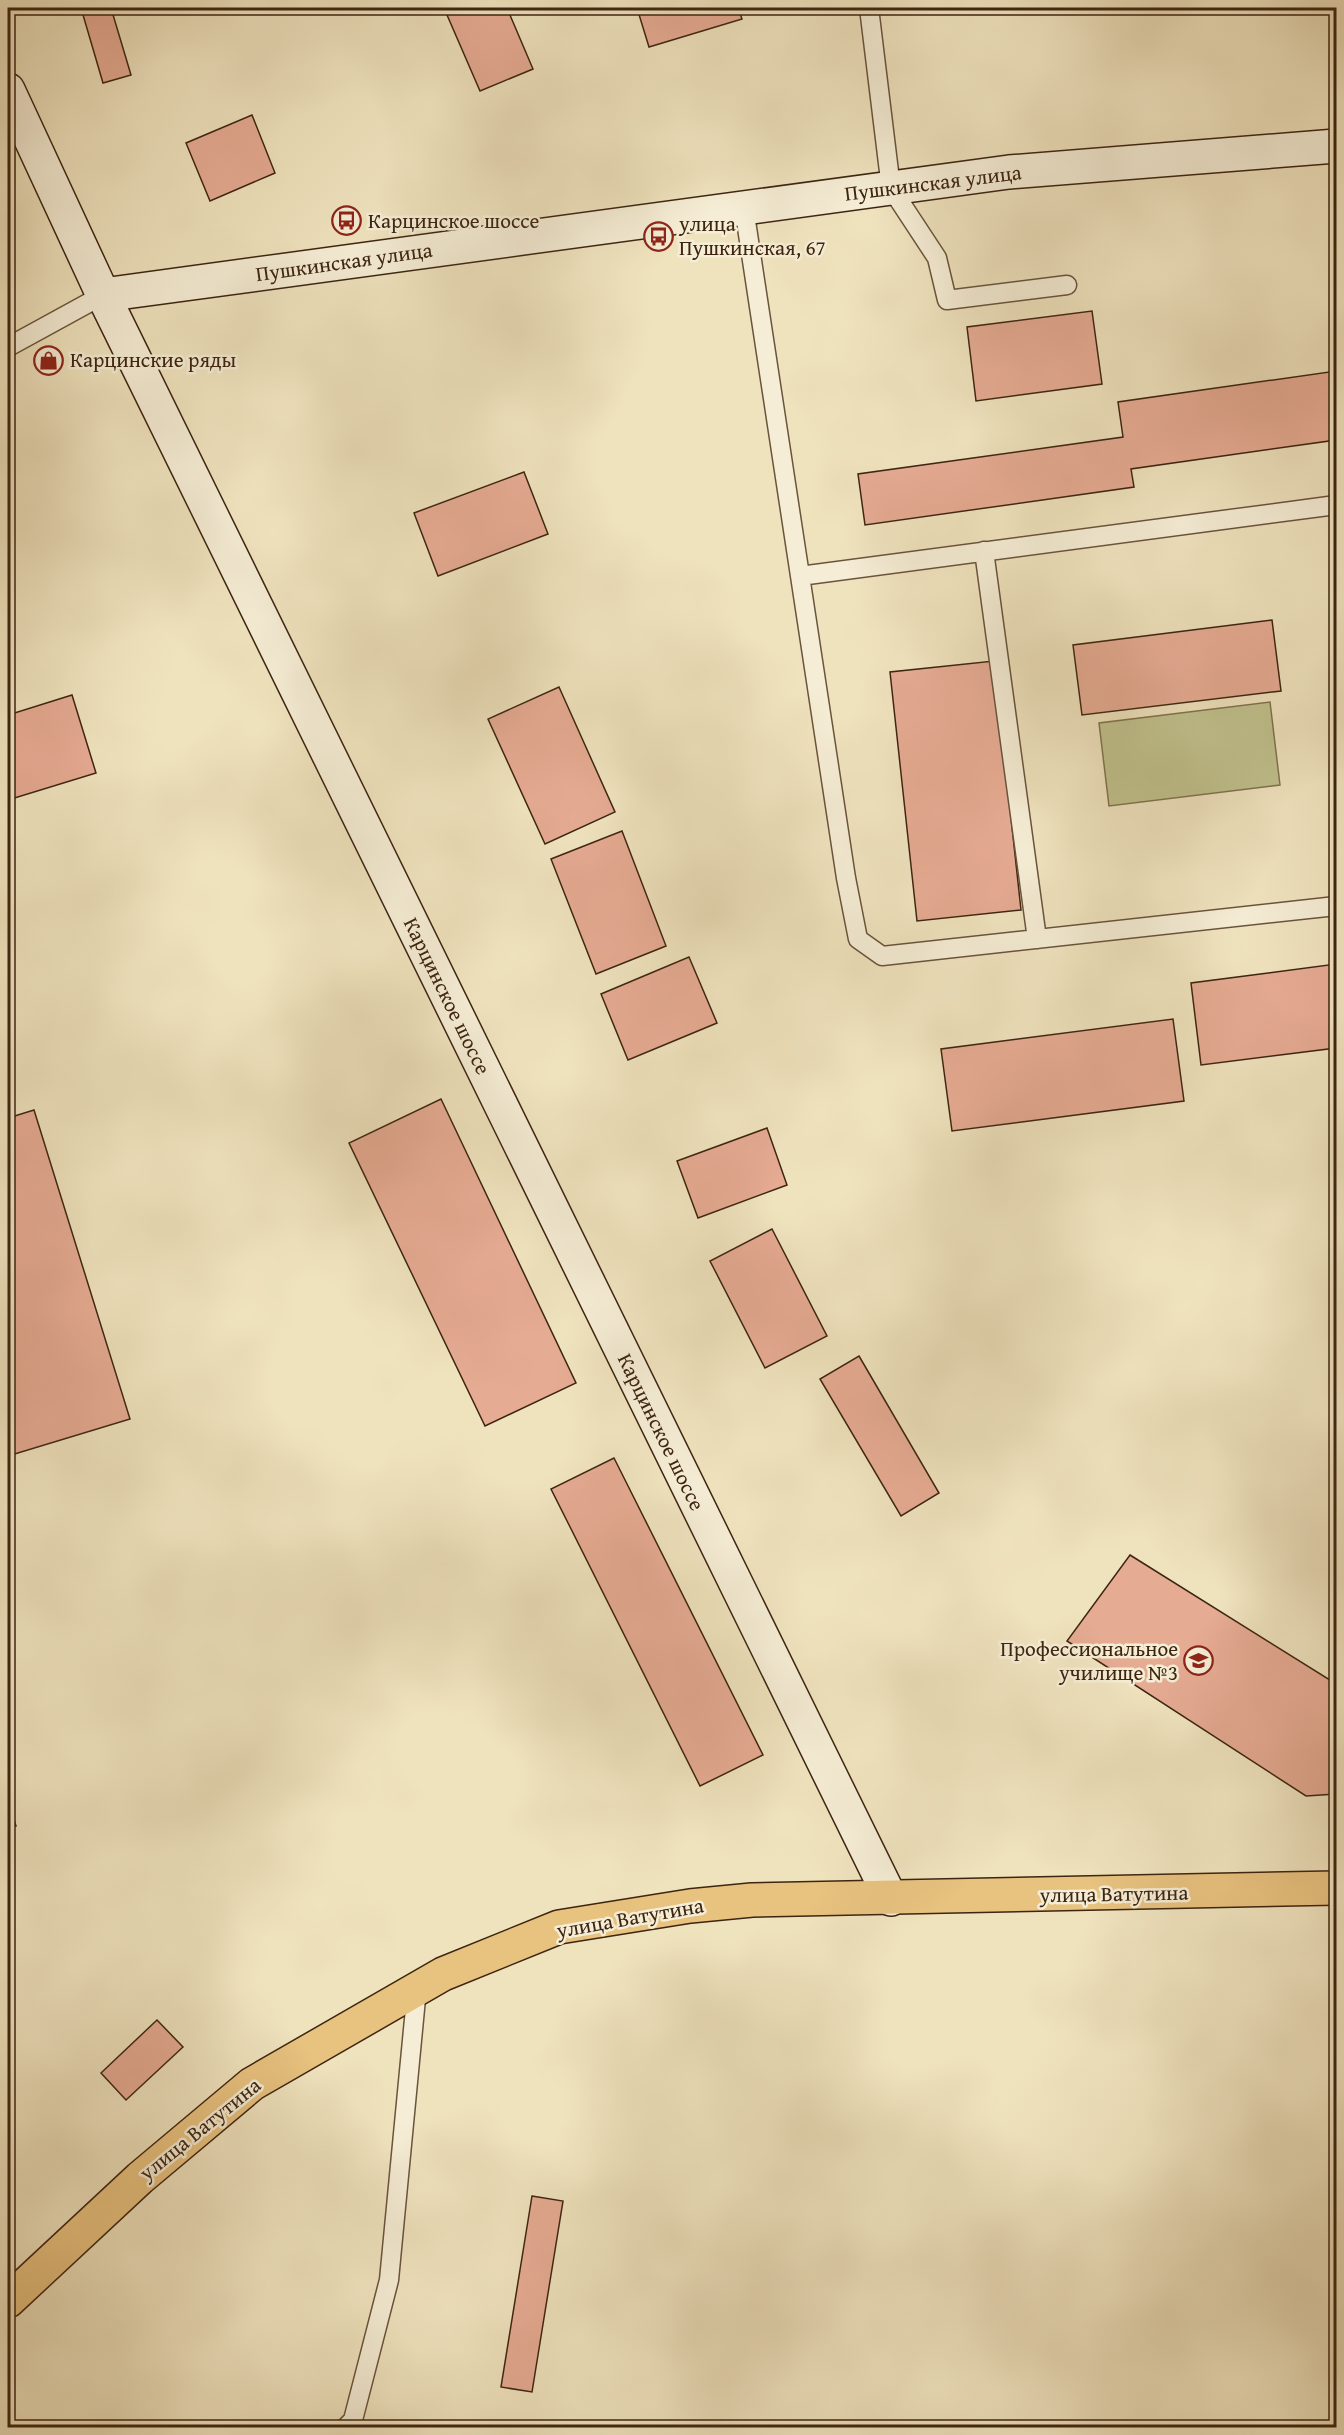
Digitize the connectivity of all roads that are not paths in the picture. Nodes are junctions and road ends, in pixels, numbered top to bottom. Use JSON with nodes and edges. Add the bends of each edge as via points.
{"nodes":[{"id":1,"x":869,"y":8,"type":"edge"},
{"id":2,"x":8,"y":90,"type":"edge"},
{"id":3,"x":1336,"y":146,"type":"edge"},
{"id":4,"x":891,"y":188,"type":"junction"},
{"id":5,"x":744,"y":208,"type":"junction"},
{"id":6,"x":1067,"y":285,"type":"dead end"},
{"id":7,"x":103,"y":295,"type":"junction"},
{"id":8,"x":8,"y":347,"type":"edge"},
{"id":9,"x":1336,"y":505,"type":"edge"},
{"id":10,"x":984,"y":551,"type":"junction"},
{"id":11,"x":800,"y":576,"type":"junction"},
{"id":12,"x":1336,"y":906,"type":"edge"},
{"id":13,"x":1037,"y":939,"type":"junction"},
{"id":14,"x":1336,"y":1888,"type":"edge"},
{"id":15,"x":891,"y":1899,"type":"junction"},
{"id":16,"x":417,"y":1988,"type":"junction"},
{"id":17,"x":8,"y":2301,"type":"edge"},
{"id":18,"x":345,"y":2427,"type":"edge"}],
"edges":[{"from":1,"to":4,"type":"lane"},
{"from":2,"to":7,"type":"main road","name":"Карцинское шоссе"},
{"from":3,"to":4,"type":"main road","name":"Пушкинская улица","via":[[1009,172]]},
{"from":4,"to":5,"type":"main road","name":"Пушкинская улица"},
{"from":4,"to":6,"type":"lane","via":[[937,258],[947,300]]},
{"from":5,"to":7,"type":"main road","name":"Пушкинская улица"},
{"from":5,"to":11,"type":"lane"},
{"from":7,"to":8,"type":"lane"},
{"from":7,"to":15,"type":"main road","name":"Карцинское шоссе"},
{"from":9,"to":10,"type":"lane"},
{"from":10,"to":11,"type":"lane"},
{"from":10,"to":13,"type":"lane"},
{"from":11,"to":13,"type":"lane","via":[[858,939],[882,956]]},
{"from":12,"to":13,"type":"lane"},
{"from":14,"to":15,"type":"main road","name":"улица Ватутина"},
{"from":15,"to":16,"type":"main road","name":"улица Ватутина","via":[[752,1900],[559,1927]]},
{"from":16,"to":17,"type":"main road","name":"улица Ватутина","via":[[252,2084],[140,2178]]},
{"from":16,"to":18,"type":"lane","via":[[389,2280],[353,2420]]}]}
